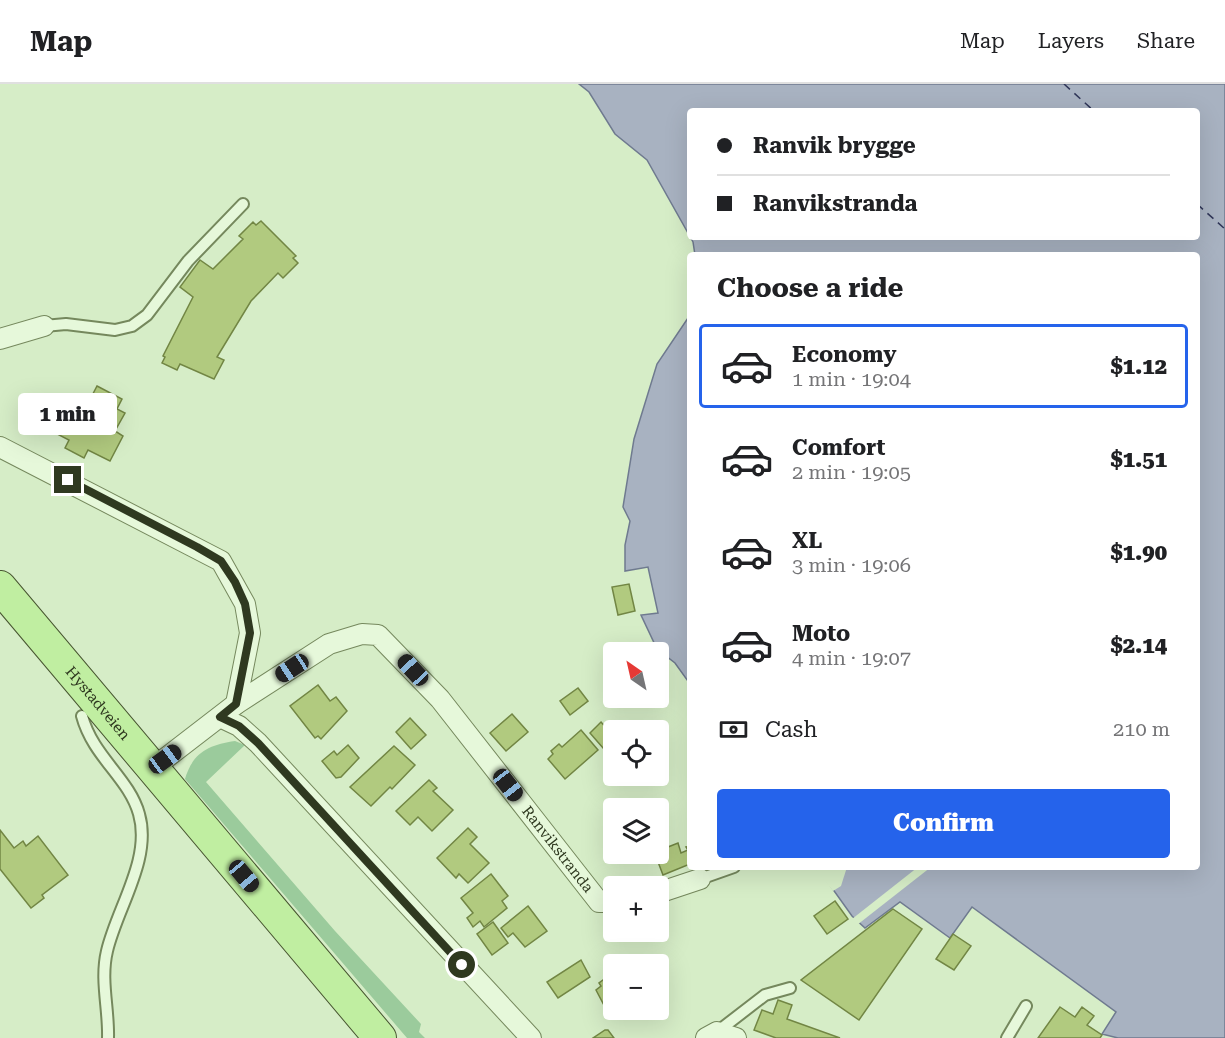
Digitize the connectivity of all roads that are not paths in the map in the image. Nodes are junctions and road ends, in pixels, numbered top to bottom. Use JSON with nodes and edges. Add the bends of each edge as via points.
{"nodes":[{"id":1,"x":243,"y":204,"type":"dead end"},
{"id":2,"x":44,"y":327,"type":"joint"},
{"id":3,"x":0,"y":339,"type":"edge"},
{"id":4,"x":0,"y":447,"type":"edge"},
{"id":5,"x":0,"y":587,"type":"edge"},
{"id":6,"x":236,"y":704,"type":"junction"},
{"id":7,"x":82,"y":716,"type":"dead end"},
{"id":8,"x":220,"y":717,"type":"junction"},
{"id":9,"x":153,"y":768,"type":"junction"},
{"id":10,"x":726,"y":870,"type":"edge"},
{"id":11,"x":700,"y":879,"type":"joint"},
{"id":12,"x":669,"y":889,"type":"edge"},
{"id":13,"x":603,"y":902,"type":"edge"},
{"id":14,"x":790,"y":988,"type":"dead end"},
{"id":15,"x":1026,"y":1006,"type":"dead end"},
{"id":16,"x":712,"y":1035,"type":"edge"},
{"id":17,"x":108,"y":1038,"type":"edge"},
{"id":18,"x":381,"y":1038,"type":"edge"},
{"id":19,"x":531,"y":1038,"type":"edge"},
{"id":20,"x":736,"y":1038,"type":"edge"},
{"id":21,"x":1006,"y":1038,"type":"edge"}],
"edges":[{"from":1,"to":2,"type":"lane","via":[[188,261],[147,315],[132,326],[115,330],[66,324]]},
{"from":2,"to":3,"type":"street"},
{"from":4,"to":6,"type":"street","via":[[221,561],[245,604],[250,633]]},
{"from":5,"to":9,"type":"main road","name":"Hystadveien"},
{"from":6,"to":8,"type":"street","name":"Ranvikstranda"},
{"from":6,"to":13,"type":"street","name":"Ranvikstranda","via":[[329,644],[362,634],[378,635],[440,699],[586,888]]},
{"from":7,"to":17,"type":"lane","via":[[91,743],[136,805],[142,830],[138,859],[107,952],[104,984]]},
{"from":8,"to":9,"type":"street","name":"Ranvikstranda"},
{"from":8,"to":19,"type":"street","via":[[239,726],[258,743]]},
{"from":9,"to":18,"type":"main road","name":"Hystadveien"},
{"from":10,"to":11,"type":"lane"},
{"from":11,"to":12,"type":"street"},
{"from":14,"to":16,"type":"lane","via":[[765,995]]},
{"from":15,"to":21,"type":"lane"},
{"from":16,"to":20,"type":"street"}]}
